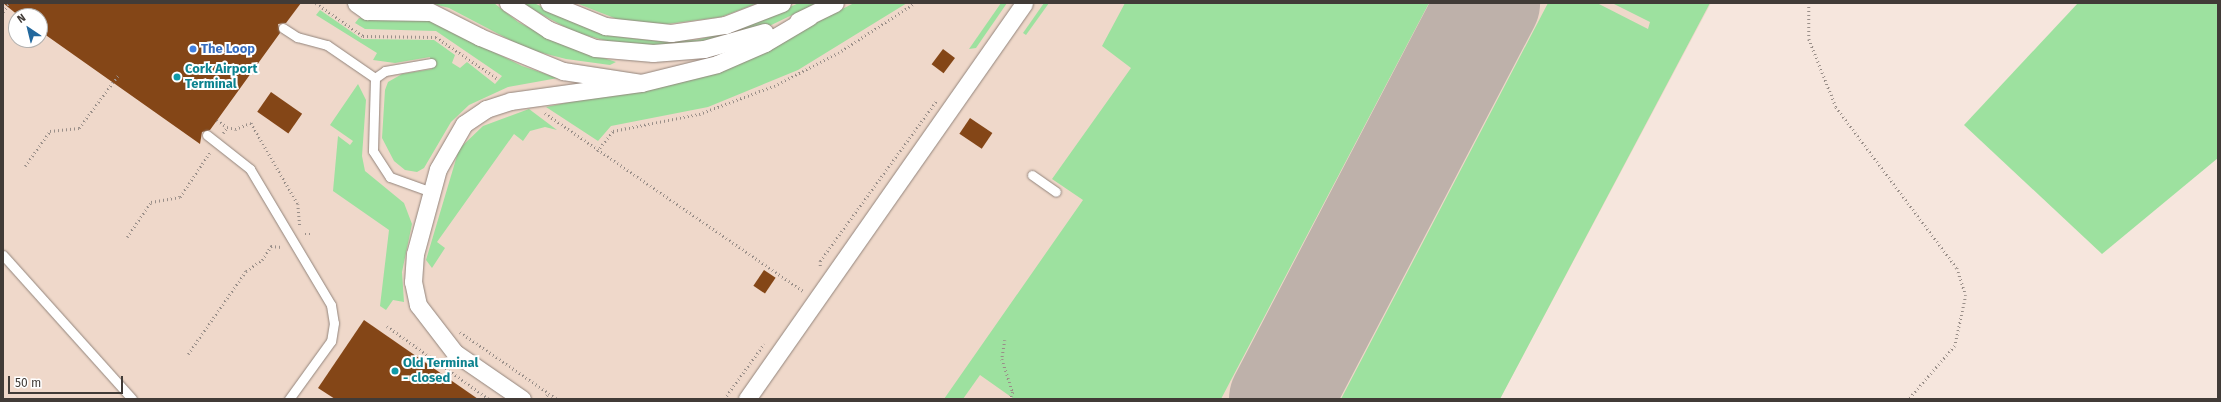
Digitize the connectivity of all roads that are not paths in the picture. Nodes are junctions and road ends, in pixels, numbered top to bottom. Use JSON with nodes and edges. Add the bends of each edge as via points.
{"nodes":[{"id":1,"x":356,"y":3,"type":"edge"},
{"id":2,"x":413,"y":3,"type":"edge"},
{"id":3,"x":508,"y":3,"type":"edge"},
{"id":4,"x":549,"y":3,"type":"edge"},
{"id":5,"x":782,"y":3,"type":"edge"},
{"id":6,"x":835,"y":3,"type":"edge"},
{"id":7,"x":1024,"y":3,"type":"edge"},
{"id":8,"x":430,"y":12,"type":"junction"},
{"id":9,"x":809,"y":17,"type":"junction"},
{"id":10,"x":283,"y":28,"type":"dead end"},
{"id":11,"x":431,"y":63,"type":"dead end"},
{"id":12,"x":375,"y":78,"type":"junction"},
{"id":13,"x":641,"y":83,"type":"junction"},
{"id":14,"x":207,"y":135,"type":"dead end"},
{"id":15,"x":1032,"y":175,"type":"dead end"},
{"id":16,"x":432,"y":192,"type":"junction"},
{"id":17,"x":1056,"y":192,"type":"dead end"},
{"id":18,"x":3,"y":255,"type":"edge"},
{"id":19,"x":132,"y":399,"type":"edge"},
{"id":20,"x":289,"y":399,"type":"edge"},
{"id":21,"x":522,"y":399,"type":"edge"},
{"id":22,"x":747,"y":399,"type":"edge"}],
"edges":[{"from":1,"to":8,"type":"street","via":[[367,11]]},
{"from":2,"to":8,"type":"street"},
{"from":3,"to":9,"type":"street","via":[[550,30],[595,48],[653,53],[704,49]]},
{"from":4,"to":5,"type":"street","via":[[605,26],[659,33],[725,25]]},
{"from":6,"to":9,"type":"street"},
{"from":7,"to":22,"type":"street"},
{"from":8,"to":13,"type":"street","via":[[563,70]]},
{"from":9,"to":13,"type":"street","via":[[765,43],[717,64]]},
{"from":10,"to":12,"type":"lane","via":[[297,37],[327,45]]},
{"from":11,"to":12,"type":"lane","via":[[385,72]]},
{"from":12,"to":16,"type":"lane","via":[[373,151],[390,177]]},
{"from":13,"to":16,"type":"street","via":[[511,101],[486,109],[464,124],[449,146]]},
{"from":14,"to":20,"type":"lane","via":[[250,169],[331,306],[334,332]]},
{"from":15,"to":17,"type":"lane"},
{"from":16,"to":21,"type":"street","via":[[414,254],[413,282],[418,305],[455,353]]},
{"from":18,"to":19,"type":"lane"}]}
